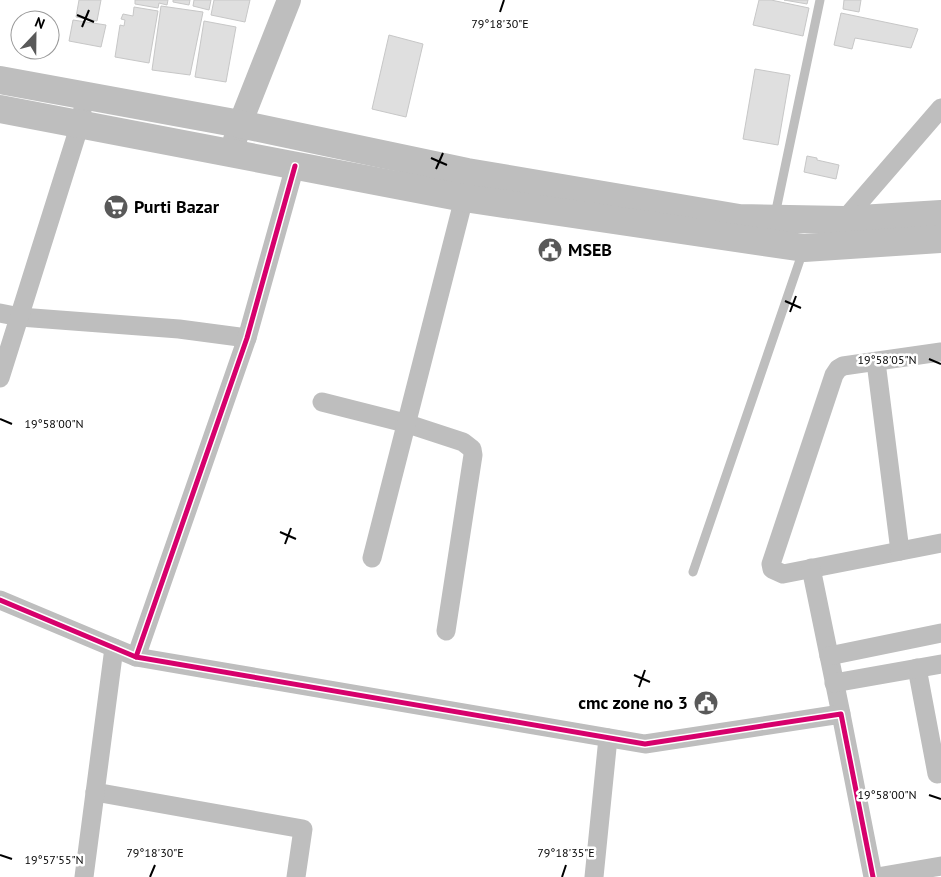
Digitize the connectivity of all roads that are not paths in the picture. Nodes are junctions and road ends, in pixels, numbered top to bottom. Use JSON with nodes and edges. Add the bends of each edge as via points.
{"nodes":[{"id":1,"x":289,"y":0,"type":"edge"},
{"id":2,"x":820,"y":0,"type":"edge"},
{"id":3,"x":0,"y":80,"type":"edge"},
{"id":4,"x":85,"y":97,"type":"junction"},
{"id":5,"x":941,"y":108,"type":"edge"},
{"id":6,"x":0,"y":109,"type":"edge"},
{"id":7,"x":80,"y":124,"type":"junction"},
{"id":8,"x":240,"y":124,"type":"junction"},
{"id":9,"x":231,"y":153,"type":"junction"},
{"id":10,"x":385,"y":155,"type":"junction"},
{"id":11,"x":295,"y":166,"type":"junction"},
{"id":12,"x":381,"y":182,"type":"junction"},
{"id":13,"x":465,"y":185,"type":"junction"},
{"id":14,"x":941,"y":214,"type":"edge"},
{"id":15,"x":774,"y":219,"type":"junction"},
{"id":16,"x":844,"y":220,"type":"junction"},
{"id":17,"x":941,"y":239,"type":"edge"},
{"id":18,"x":804,"y":248,"type":"junction"},
{"id":19,"x":0,"y":313,"type":"edge"},
{"id":20,"x":20,"y":317,"type":"junction"},
{"id":21,"x":247,"y":338,"type":"junction"},
{"id":22,"x":941,"y":352,"type":"edge"},
{"id":23,"x":876,"y":362,"type":"junction"},
{"id":24,"x":0,"y":378,"type":"edge"},
{"id":25,"x":322,"y":402,"type":"dead end"},
{"id":26,"x":406,"y":423,"type":"junction"},
{"id":27,"x":941,"y":544,"type":"edge"},
{"id":28,"x":900,"y":552,"type":"junction"},
{"id":29,"x":372,"y":558,"type":"dead end"},
{"id":30,"x":811,"y":568,"type":"junction"},
{"id":31,"x":693,"y":572,"type":"dead end"},
{"id":32,"x":0,"y":600,"type":"edge"},
{"id":33,"x":446,"y":631,"type":"dead end"},
{"id":34,"x":941,"y":633,"type":"edge"},
{"id":35,"x":114,"y":648,"type":"junction"},
{"id":36,"x":829,"y":656,"type":"junction"},
{"id":37,"x":136,"y":657,"type":"junction"},
{"id":38,"x":941,"y":664,"type":"edge"},
{"id":39,"x":916,"y":668,"type":"junction"},
{"id":40,"x":834,"y":683,"type":"junction"},
{"id":41,"x":841,"y":714,"type":"junction"},
{"id":42,"x":608,"y":738,"type":"junction"},
{"id":43,"x":937,"y":774,"type":"dead end"},
{"id":44,"x":95,"y":792,"type":"junction"},
{"id":45,"x":941,"y":866,"type":"edge"},
{"id":46,"x":912,"y":874,"type":"edge"},
{"id":47,"x":84,"y":877,"type":"edge"},
{"id":48,"x":296,"y":877,"type":"edge"},
{"id":49,"x":594,"y":877,"type":"edge"},
{"id":50,"x":875,"y":877,"type":"edge"}],
"edges":[{"from":1,"to":8,"type":"street"},
{"from":2,"to":15,"type":"lane"},
{"from":3,"to":4,"type":"highway"},
{"from":4,"to":7,"type":"street"},
{"from":4,"to":8,"type":"highway"},
{"from":5,"to":16,"type":"street"},
{"from":6,"to":7,"type":"highway"},
{"from":7,"to":9,"type":"highway"},
{"from":7,"to":20,"type":"street"},
{"from":8,"to":9,"type":"street"},
{"from":8,"to":10,"type":"highway"},
{"from":9,"to":11,"type":"highway"},
{"from":10,"to":12,"type":"highway"},
{"from":10,"to":13,"type":"highway"},
{"from":11,"to":12,"type":"highway"},
{"from":11,"to":21,"type":"street"},
{"from":12,"to":13,"type":"highway"},
{"from":13,"to":15,"type":"highway","via":[[739,218]]},
{"from":13,"to":18,"type":"highway"},
{"from":13,"to":26,"type":"street"},
{"from":14,"to":16,"type":"highway"},
{"from":15,"to":16,"type":"highway"},
{"from":17,"to":18,"type":"highway"},
{"from":18,"to":31,"type":"lane"},
{"from":19,"to":20,"type":"street"},
{"from":20,"to":21,"type":"street","via":[[179,329]]},
{"from":20,"to":24,"type":"street"},
{"from":21,"to":37,"type":"street"},
{"from":22,"to":23,"type":"street"},
{"from":23,"to":28,"type":"street"},
{"from":23,"to":30,"type":"street","via":[[843,366],[834,375],[770,564],[772,570],[783,574]]},
{"from":25,"to":26,"type":"street"},
{"from":26,"to":29,"type":"street"},
{"from":26,"to":33,"type":"street","via":[[463,442],[473,455]]},
{"from":27,"to":28,"type":"street"},
{"from":28,"to":30,"type":"street"},
{"from":30,"to":36,"type":"street"},
{"from":32,"to":35,"type":"street"},
{"from":34,"to":36,"type":"street"},
{"from":35,"to":37,"type":"street"},
{"from":35,"to":44,"type":"street"},
{"from":36,"to":40,"type":"street"},
{"from":37,"to":42,"type":"street"},
{"from":38,"to":39,"type":"street"},
{"from":39,"to":40,"type":"street"},
{"from":39,"to":43,"type":"street"},
{"from":40,"to":41,"type":"street"},
{"from":41,"to":42,"type":"street","via":[[644,744]]},
{"from":41,"to":50,"type":"street"},
{"from":42,"to":49,"type":"street"},
{"from":44,"to":47,"type":"street"},
{"from":44,"to":48,"type":"street","via":[[304,829]]},
{"from":45,"to":46,"type":"street"},
{"from":46,"to":50,"type":"street"}]}
